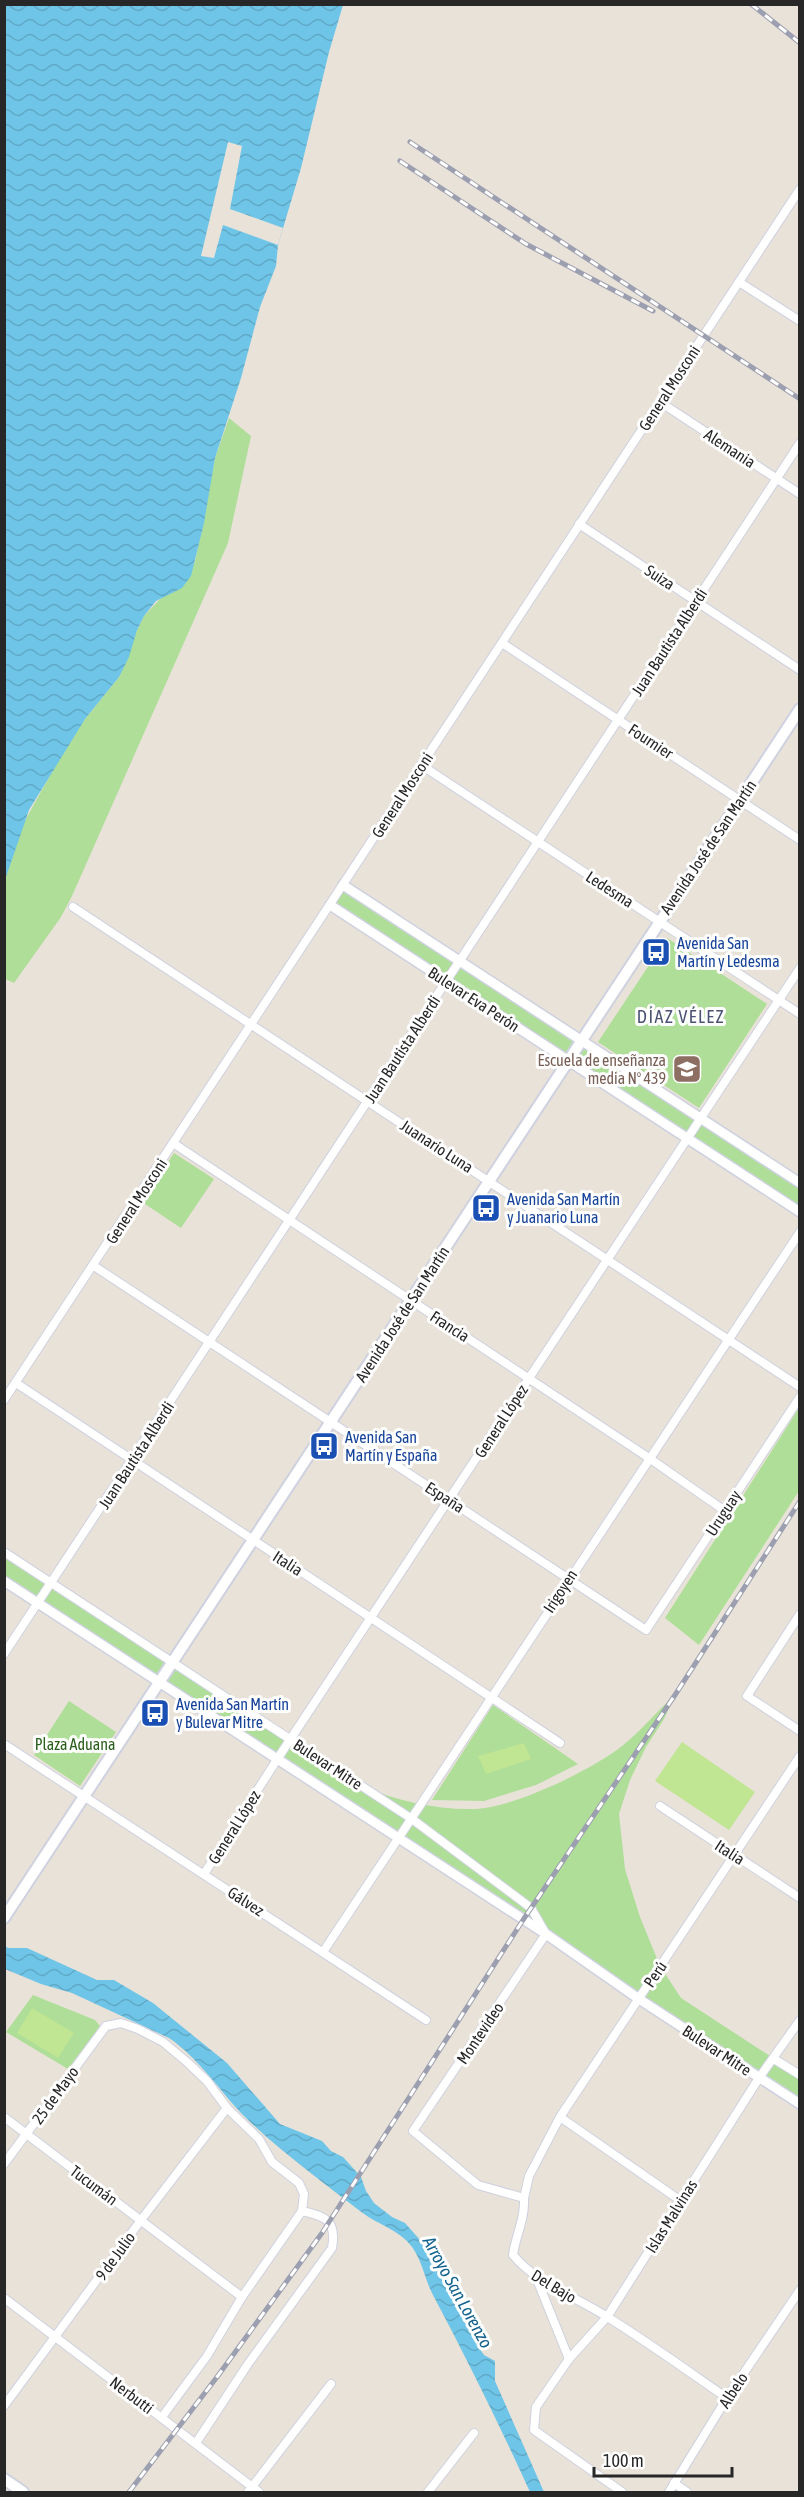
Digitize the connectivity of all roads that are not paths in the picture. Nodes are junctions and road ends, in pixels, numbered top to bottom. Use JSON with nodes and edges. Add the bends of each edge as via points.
{"nodes":[{"id":1,"x":800,"y":189,"type":"edge"},
{"id":2,"x":739,"y":282,"type":"junction"},
{"id":3,"x":800,"y":321,"type":"edge"},
{"id":4,"x":660,"y":402,"type":"junction"},
{"id":5,"x":800,"y":443,"type":"edge"},
{"id":6,"x":776,"y":479,"type":"junction"},
{"id":7,"x":800,"y":494,"type":"edge"},
{"id":8,"x":579,"y":524,"type":"junction"},
{"id":9,"x":696,"y":601,"type":"junction"},
{"id":10,"x":502,"y":643,"type":"junction"},
{"id":11,"x":800,"y":670,"type":"edge"},
{"id":12,"x":800,"y":710,"type":"edge"},
{"id":13,"x":618,"y":720,"type":"junction"},
{"id":14,"x":421,"y":765,"type":"junction"},
{"id":15,"x":740,"y":800,"type":"junction"},
{"id":16,"x":800,"y":840,"type":"edge"},
{"id":17,"x":538,"y":842,"type":"junction"},
{"id":18,"x":343,"y":885,"type":"junction"},
{"id":19,"x":330,"y":905,"type":"junction"},
{"id":20,"x":73,"y":907,"type":"dead end"},
{"id":21,"x":659,"y":922,"type":"junction"},
{"id":22,"x":460,"y":962,"type":"junction"},
{"id":23,"x":800,"y":968,"type":"edge"},
{"id":24,"x":446,"y":981,"type":"junction"},
{"id":25,"x":779,"y":1000,"type":"junction"},
{"id":26,"x":800,"y":1014,"type":"edge"},
{"id":27,"x":252,"y":1024,"type":"junction"},
{"id":28,"x":581,"y":1040,"type":"junction"},
{"id":29,"x":568,"y":1061,"type":"junction"},
{"id":30,"x":368,"y":1101,"type":"junction"},
{"id":31,"x":700,"y":1119,"type":"junction"},
{"id":32,"x":686,"y":1138,"type":"junction"},
{"id":33,"x":173,"y":1143,"type":"junction"},
{"id":34,"x":489,"y":1180,"type":"junction"},
{"id":35,"x":800,"y":1183,"type":"edge"},
{"id":36,"x":800,"y":1212,"type":"edge"},
{"id":37,"x":290,"y":1220,"type":"junction"},
{"id":38,"x":800,"y":1232,"type":"edge"},
{"id":39,"x":608,"y":1259,"type":"junction"},
{"id":40,"x":94,"y":1266,"type":"junction"},
{"id":41,"x":410,"y":1301,"type":"junction"},
{"id":42,"x":728,"y":1339,"type":"junction"},
{"id":43,"x":210,"y":1342,"type":"junction"},
{"id":44,"x":529,"y":1378,"type":"junction"},
{"id":45,"x":16,"y":1383,"type":"junction"},
{"id":46,"x":800,"y":1387,"type":"edge"},
{"id":47,"x":800,"y":1396,"type":"edge"},
{"id":48,"x":4,"y":1400,"type":"edge"},
{"id":49,"x":331,"y":1422,"type":"junction"},
{"id":50,"x":649,"y":1458,"type":"junction"},
{"id":51,"x":133,"y":1460,"type":"junction"},
{"id":52,"x":449,"y":1500,"type":"junction"},
{"id":53,"x":725,"y":1511,"type":"junction"},
{"id":54,"x":253,"y":1540,"type":"junction"},
{"id":55,"x":4,"y":1552,"type":"edge"},
{"id":56,"x":569,"y":1579,"type":"junction"},
{"id":57,"x":4,"y":1581,"type":"edge"},
{"id":58,"x":50,"y":1583,"type":"junction"},
{"id":59,"x":38,"y":1602,"type":"junction"},
{"id":60,"x":800,"y":1614,"type":"edge"},
{"id":61,"x":371,"y":1618,"type":"junction"},
{"id":62,"x":646,"y":1630,"type":"joint"},
{"id":63,"x":4,"y":1654,"type":"edge"},
{"id":64,"x":173,"y":1661,"type":"junction"},
{"id":65,"x":159,"y":1682,"type":"junction"},
{"id":66,"x":491,"y":1698,"type":"junction"},
{"id":67,"x":800,"y":1731,"type":"edge"},
{"id":68,"x":291,"y":1740,"type":"junction"},
{"id":69,"x":560,"y":1743,"type":"dead end"},
{"id":70,"x":4,"y":1744,"type":"edge"},
{"id":71,"x":800,"y":1756,"type":"edge"},
{"id":72,"x":278,"y":1758,"type":"junction"},
{"id":73,"x":85,"y":1796,"type":"junction"},
{"id":74,"x":660,"y":1806,"type":"dead end"},
{"id":75,"x":412,"y":1819,"type":"junction"},
{"id":76,"x":399,"y":1837,"type":"junction"},
{"id":77,"x":734,"y":1855,"type":"junction"},
{"id":78,"x":204,"y":1874,"type":"junction"},
{"id":79,"x":800,"y":1898,"type":"edge"},
{"id":80,"x":5,"y":1918,"type":"edge"},
{"id":81,"x":546,"y":1934,"type":"junction"},
{"id":82,"x":323,"y":1952,"type":"junction"},
{"id":83,"x":639,"y":1999,"type":"junction"},
{"id":84,"x":426,"y":2020,"type":"dead end"},
{"id":85,"x":800,"y":2020,"type":"edge"},
{"id":86,"x":774,"y":2059,"type":"junction"},
{"id":87,"x":800,"y":2075,"type":"edge"},
{"id":88,"x":759,"y":2078,"type":"junction"},
{"id":89,"x":800,"y":2104,"type":"edge"},
{"id":90,"x":227,"y":2108,"type":"junction"},
{"id":91,"x":4,"y":2117,"type":"edge"},
{"id":92,"x":560,"y":2118,"type":"junction"},
{"id":93,"x":27,"y":2134,"type":"junction"},
{"id":94,"x":4,"y":2164,"type":"edge"},
{"id":95,"x":524,"y":2198,"type":"junction"},
{"id":96,"x":681,"y":2200,"type":"junction"},
{"id":97,"x":302,"y":2211,"type":"junction"},
{"id":98,"x":141,"y":2220,"type":"junction"},
{"id":99,"x":536,"y":2277,"type":"junction"},
{"id":100,"x":800,"y":2289,"type":"edge"},
{"id":101,"x":242,"y":2297,"type":"junction"},
{"id":102,"x":4,"y":2298,"type":"edge"},
{"id":103,"x":607,"y":2317,"type":"junction"},
{"id":104,"x":56,"y":2337,"type":"junction"},
{"id":105,"x":569,"y":2359,"type":"junction"},
{"id":106,"x":331,"y":2384,"type":"dead end"},
{"id":107,"x":727,"y":2398,"type":"junction"},
{"id":108,"x":4,"y":2406,"type":"edge"},
{"id":109,"x":162,"y":2417,"type":"junction"},
{"id":110,"x":474,"y":2433,"type":"dead end"},
{"id":111,"x":196,"y":2443,"type":"junction"},
{"id":112,"x":4,"y":2479,"type":"edge"},
{"id":113,"x":674,"y":2483,"type":"junction"},
{"id":114,"x":250,"y":2490,"type":"edge"},
{"id":115,"x":22,"y":2493,"type":"edge"},
{"id":116,"x":259,"y":2493,"type":"edge"},
{"id":117,"x":428,"y":2493,"type":"edge"},
{"id":118,"x":622,"y":2493,"type":"edge"},
{"id":119,"x":669,"y":2493,"type":"edge"},
{"id":120,"x":687,"y":2493,"type":"edge"}],
"edges":[{"from":1,"to":2,"type":"street","name":"General Mosconi"},
{"from":2,"to":3,"type":"street"},
{"from":2,"to":4,"type":"street","name":"General Mosconi"},
{"from":4,"to":6,"type":"street","name":"Alemania"},
{"from":4,"to":8,"type":"street","name":"General Mosconi"},
{"from":5,"to":6,"type":"street","name":"Juan Bautista Alberdi"},
{"from":6,"to":7,"type":"street","name":"Alemania"},
{"from":6,"to":9,"type":"street","name":"Juan Bautista Alberdi"},
{"from":8,"to":9,"type":"street","name":"Suiza"},
{"from":8,"to":10,"type":"street","name":"General Mosconi"},
{"from":9,"to":11,"type":"street","name":"Suiza"},
{"from":9,"to":13,"type":"street","name":"Juan Bautista Alberdi"},
{"from":10,"to":13,"type":"street","name":"Fournier"},
{"from":10,"to":14,"type":"street","name":"General Mosconi"},
{"from":12,"to":15,"type":"main road","name":"Avenida José de San Martín"},
{"from":13,"to":15,"type":"street","name":"Fournier"},
{"from":13,"to":17,"type":"street","name":"Juan Bautista Alberdi"},
{"from":14,"to":17,"type":"street","name":"Ledesma"},
{"from":14,"to":18,"type":"street","name":"General Mosconi"},
{"from":15,"to":16,"type":"street","name":"Fournier"},
{"from":15,"to":21,"type":"main road","name":"Avenida José de San Martín"},
{"from":17,"to":21,"type":"street","name":"Ledesma"},
{"from":17,"to":22,"type":"street","name":"Juan Bautista Alberdi"},
{"from":18,"to":19,"type":"street","name":"General Mosconi"},
{"from":18,"to":22,"type":"street","name":"Bulevar Eva Perón"},
{"from":19,"to":24,"type":"street","name":"Bulevar Eva Perón"},
{"from":19,"to":27,"type":"street","name":"General Mosconi"},
{"from":20,"to":27,"type":"street","name":"Juanario Luna"},
{"from":21,"to":25,"type":"street","name":"Ledesma"},
{"from":21,"to":28,"type":"main road","name":"Avenida José de San Martín"},
{"from":22,"to":24,"type":"street","name":"Juan Bautista Alberdi"},
{"from":22,"to":28,"type":"street","name":"Bulevar Eva Perón"},
{"from":23,"to":25,"type":"street","name":"General López"},
{"from":24,"to":29,"type":"street","name":"Bulevar Eva Perón"},
{"from":24,"to":30,"type":"street","name":"Juan Bautista Alberdi"},
{"from":25,"to":26,"type":"street","name":"Ledesma"},
{"from":25,"to":31,"type":"street","name":"General López"},
{"from":27,"to":30,"type":"street","name":"Juanario Luna"},
{"from":27,"to":33,"type":"street","name":"General Mosconi"},
{"from":28,"to":29,"type":"main road","name":"Avenida José de San Martín"},
{"from":28,"to":31,"type":"street","name":"Bulevar Eva Perón"},
{"from":29,"to":32,"type":"street","name":"Bulevar Eva Perón"},
{"from":29,"to":34,"type":"main road","name":"Avenida José de San Martín"},
{"from":30,"to":34,"type":"street","name":"Juanario Luna"},
{"from":30,"to":37,"type":"street","name":"Juan Bautista Alberdi"},
{"from":31,"to":32,"type":"street","name":"General López"},
{"from":31,"to":35,"type":"street","name":"Bulevar Eva Perón"},
{"from":32,"to":36,"type":"street","name":"Bulevar Eva Perón"},
{"from":32,"to":39,"type":"street","name":"General López"},
{"from":33,"to":37,"type":"street","name":"Francia"},
{"from":33,"to":40,"type":"street","name":"General Mosconi"},
{"from":34,"to":39,"type":"street","name":"Juanario Luna"},
{"from":34,"to":41,"type":"main road","name":"Avenida José de San Martín"},
{"from":37,"to":41,"type":"street","name":"Francia"},
{"from":37,"to":43,"type":"street","name":"Juan Bautista Alberdi"},
{"from":38,"to":42,"type":"street","name":"Irigoyen"},
{"from":39,"to":42,"type":"street","name":"Juanario Luna"},
{"from":39,"to":44,"type":"street","name":"General López"},
{"from":40,"to":43,"type":"street","name":"España"},
{"from":40,"to":45,"type":"street","name":"General Mosconi"},
{"from":41,"to":44,"type":"street","name":"Francia"},
{"from":41,"to":49,"type":"main road","name":"Avenida José de San Martín"},
{"from":42,"to":46,"type":"street","name":"Juanario Luna"},
{"from":42,"to":50,"type":"street","name":"Irigoyen"},
{"from":43,"to":49,"type":"street","name":"España"},
{"from":43,"to":51,"type":"street","name":"Juan Bautista Alberdi"},
{"from":44,"to":50,"type":"street","name":"Francia"},
{"from":44,"to":52,"type":"street","name":"General López"},
{"from":45,"to":48,"type":"street","name":"General Mosconi"},
{"from":45,"to":51,"type":"street","name":"Italia"},
{"from":47,"to":53,"type":"street","name":"Uruguay"},
{"from":49,"to":52,"type":"street","name":"España"},
{"from":49,"to":54,"type":"main road","name":"Avenida José de San Martín"},
{"from":50,"to":53,"type":"street","name":"Francia"},
{"from":50,"to":56,"type":"street","name":"Irigoyen"},
{"from":51,"to":54,"type":"street","name":"Italia"},
{"from":51,"to":58,"type":"street","name":"Juan Bautista Alberdi"},
{"from":52,"to":56,"type":"street","name":"España"},
{"from":52,"to":61,"type":"street","name":"General López"},
{"from":53,"to":62,"type":"street","name":"Uruguay"},
{"from":54,"to":61,"type":"street","name":"Italia"},
{"from":54,"to":64,"type":"main road","name":"Avenida José de San Martín"},
{"from":55,"to":58,"type":"street","name":"Bulevar Mitre"},
{"from":56,"to":62,"type":"street","name":"España"},
{"from":56,"to":66,"type":"street","name":"Irigoyen"},
{"from":57,"to":59,"type":"street","name":"Bulevar Mitre"},
{"from":58,"to":59,"type":"street","name":"Juan Bautista Alberdi"},
{"from":58,"to":64,"type":"street","name":"Bulevar Mitre"},
{"from":59,"to":63,"type":"street","name":"Juan Bautista Alberdi"},
{"from":59,"to":65,"type":"street","name":"Bulevar Mitre"},
{"from":60,"to":67,"type":"street","via":[[747,1696]]},
{"from":61,"to":66,"type":"street","name":"Italia"},
{"from":61,"to":68,"type":"street","name":"General López"},
{"from":64,"to":65,"type":"main road","name":"Avenida José de San Martín"},
{"from":64,"to":68,"type":"street","name":"Bulevar Mitre"},
{"from":65,"to":72,"type":"street","name":"Bulevar Mitre"},
{"from":65,"to":73,"type":"main road","name":"Avenida José de San Martín"},
{"from":66,"to":69,"type":"street","name":"Italia"},
{"from":66,"to":75,"type":"street","name":"Irigoyen"},
{"from":68,"to":72,"type":"street","name":"General López"},
{"from":68,"to":75,"type":"street","name":"Bulevar Mitre"},
{"from":70,"to":73,"type":"street","name":"Gálvez"},
{"from":71,"to":77,"type":"street","name":"Perú"},
{"from":72,"to":76,"type":"street","name":"Bulevar Mitre"},
{"from":72,"to":78,"type":"street","name":"General López"},
{"from":73,"to":78,"type":"street","name":"Gálvez"},
{"from":73,"to":80,"type":"main road","name":"Avenida José de San Martín"},
{"from":74,"to":77,"type":"street","name":"Italia"},
{"from":75,"to":76,"type":"street","name":"Irigoyen"},
{"from":75,"to":81,"type":"street","name":"Bulevar Mitre","via":[[531,1908]]},
{"from":76,"to":81,"type":"street","name":"Bulevar Mitre"},
{"from":76,"to":82,"type":"street","name":"Irigoyen"},
{"from":77,"to":79,"type":"street","name":"Italia"},
{"from":77,"to":83,"type":"street","name":"Perú"},
{"from":78,"to":82,"type":"street","name":"Gálvez"},
{"from":81,"to":83,"type":"street","name":"Bulevar Mitre"},
{"from":81,"to":95,"type":"street","name":"Montevideo","via":[[413,2132],[478,2185]]},
{"from":82,"to":84,"type":"street","name":"Gálvez"},
{"from":83,"to":88,"type":"street","name":"Bulevar Mitre"},
{"from":83,"to":92,"type":"street","name":"Perú"},
{"from":85,"to":86,"type":"street","name":"Islas Malvinas"},
{"from":86,"to":87,"type":"street","name":"Bulevar Mitre"},
{"from":86,"to":88,"type":"street","name":"Islas Malvinas"},
{"from":88,"to":89,"type":"street","name":"Bulevar Mitre"},
{"from":88,"to":96,"type":"street","name":"Islas Malvinas"},
{"from":90,"to":93,"type":"street","name":"25 de Mayo","via":[[207,2081],[163,2042],[121,2022],[106,2026]]},
{"from":90,"to":97,"type":"street","via":[[259,2139],[272,2162],[299,2183],[304,2194]]},
{"from":90,"to":98,"type":"street","name":"9 de Julio"},
{"from":91,"to":93,"type":"street","name":"Tucumán"},
{"from":92,"to":95,"type":"street","name":"Perú","via":[[529,2176]]},
{"from":92,"to":96,"type":"street"},
{"from":93,"to":94,"type":"street","name":"25 de Mayo"},
{"from":93,"to":98,"type":"street","name":"Tucumán"},
{"from":95,"to":99,"type":"street","name":"Del Bajo","via":[[525,2216],[513,2255]]},
{"from":96,"to":103,"type":"street","name":"Islas Malvinas"},
{"from":97,"to":101,"type":"street"},
{"from":97,"to":111,"type":"street","via":[[323,2217],[333,2225],[332,2248]]},
{"from":98,"to":101,"type":"street","name":"Tucumán"},
{"from":98,"to":104,"type":"street","name":"9 de Julio"},
{"from":99,"to":103,"type":"street","name":"Del Bajo"},
{"from":99,"to":105,"type":"street"},
{"from":100,"to":107,"type":"street","name":"Albelo"},
{"from":101,"to":109,"type":"street","via":[[207,2356]]},
{"from":102,"to":104,"type":"street","name":"Nerbutti"},
{"from":103,"to":105,"type":"street","name":"Islas Malvinas"},
{"from":103,"to":107,"type":"street","name":"Del Bajo"},
{"from":104,"to":108,"type":"street","name":"9 de Julio"},
{"from":104,"to":109,"type":"street","name":"Nerbutti"},
{"from":105,"to":118,"type":"street","name":"Islas Malvinas","via":[[536,2407],[534,2430]]},
{"from":106,"to":114,"type":"street"},
{"from":107,"to":113,"type":"street","name":"Albelo"},
{"from":109,"to":111,"type":"street","name":"Nerbutti"},
{"from":110,"to":117,"type":"street"},
{"from":111,"to":114,"type":"street","name":"Nerbutti"},
{"from":112,"to":115,"type":"main road"},
{"from":113,"to":119,"type":"street","name":"Albelo"},
{"from":113,"to":120,"type":"street"},
{"from":114,"to":116,"type":"street","name":"Nerbutti"}]}
